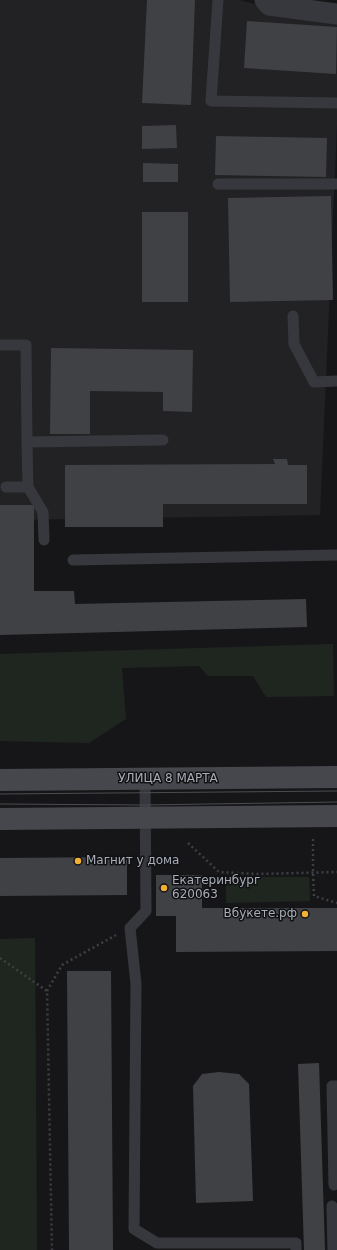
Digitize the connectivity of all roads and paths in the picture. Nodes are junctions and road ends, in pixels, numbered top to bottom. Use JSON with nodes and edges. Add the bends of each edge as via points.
{"nodes":[{"id":1,"x":218,"y":0,"type":"edge"},
{"id":2,"x":265,"y":0,"type":"edge"},
{"id":3,"x":337,"y":14,"type":"edge"},
{"id":4,"x":337,"y":103,"type":"edge"},
{"id":5,"x":218,"y":184,"type":"dead end"},
{"id":6,"x":337,"y":184,"type":"edge"},
{"id":7,"x":293,"y":316,"type":"dead end"},
{"id":8,"x":0,"y":345,"type":"edge"},
{"id":9,"x":337,"y":381,"type":"edge"},
{"id":10,"x":163,"y":440,"type":"dead end"},
{"id":11,"x":26,"y":442,"type":"junction"},
{"id":12,"x":6,"y":487,"type":"dead end"},
{"id":13,"x":28,"y":487,"type":"junction"},
{"id":14,"x":44,"y":540,"type":"dead end"},
{"id":15,"x":337,"y":555,"type":"edge"},
{"id":16,"x":73,"y":560,"type":"dead end"},
{"id":17,"x":337,"y":777,"type":"edge"},
{"id":18,"x":145,"y":779,"type":"junction"},
{"id":19,"x":0,"y":780,"type":"edge"},
{"id":20,"x":337,"y":816,"type":"edge"},
{"id":21,"x":145,"y":817,"type":"junction"},
{"id":22,"x":0,"y":819,"type":"edge"},
{"id":23,"x":313,"y":839,"type":"dead end"},
{"id":24,"x":188,"y":843,"type":"dead end"},
{"id":25,"x":313,"y":872,"type":"junction"},
{"id":26,"x":337,"y":872,"type":"edge"},
{"id":27,"x":337,"y":903,"type":"edge"},
{"id":28,"x":130,"y":928,"type":"junction"},
{"id":29,"x":0,"y":958,"type":"edge"},
{"id":30,"x":48,"y":991,"type":"junction"},
{"id":31,"x":337,"y":1086,"type":"edge"},
{"id":32,"x":334,"y":1185,"type":"dead end"},
{"id":33,"x":332,"y":1206,"type":"dead end"},
{"id":34,"x":52,"y":1250,"type":"edge"},
{"id":35,"x":296,"y":1250,"type":"edge"},
{"id":36,"x":333,"y":1250,"type":"edge"}],
"edges":[{"from":1,"to":4,"type":"lane","via":[[211,101]]},
{"from":2,"to":3,"type":"street","via":[[269,6]]},
{"from":5,"to":6,"type":"lane"},
{"from":7,"to":9,"type":"lane","via":[[294,344],[314,382]]},
{"from":8,"to":11,"type":"lane","via":[[26,345]]},
{"from":10,"to":11,"type":"lane"},
{"from":11,"to":13,"type":"lane"},
{"from":12,"to":13,"type":"lane"},
{"from":13,"to":14,"type":"lane","via":[[43,512]]},
{"from":15,"to":16,"type":"lane"},
{"from":17,"to":18,"type":"main road","name":"УЛИЦА 8 МАРТА"},
{"from":18,"to":19,"type":"main road","name":"УЛИЦА 8 МАРТА"},
{"from":18,"to":21,"type":"lane"},
{"from":20,"to":21,"type":"main road"},
{"from":21,"to":22,"type":"main road"},
{"from":21,"to":28,"type":"lane","via":[[146,911]]},
{"from":23,"to":25,"type":"path"},
{"from":24,"to":25,"type":"path","via":[[219,872]]},
{"from":25,"to":26,"type":"path"},
{"from":25,"to":27,"type":"path","via":[[314,896]]},
{"from":28,"to":30,"type":"path","via":[[62,965]]},
{"from":28,"to":35,"type":"lane","via":[[136,984],[134,1229],[157,1243],[296,1243]]},
{"from":29,"to":30,"type":"path"},
{"from":30,"to":34,"type":"path"},
{"from":31,"to":32,"type":"lane","via":[[332,1086]]},
{"from":33,"to":36,"type":"lane"}]}
